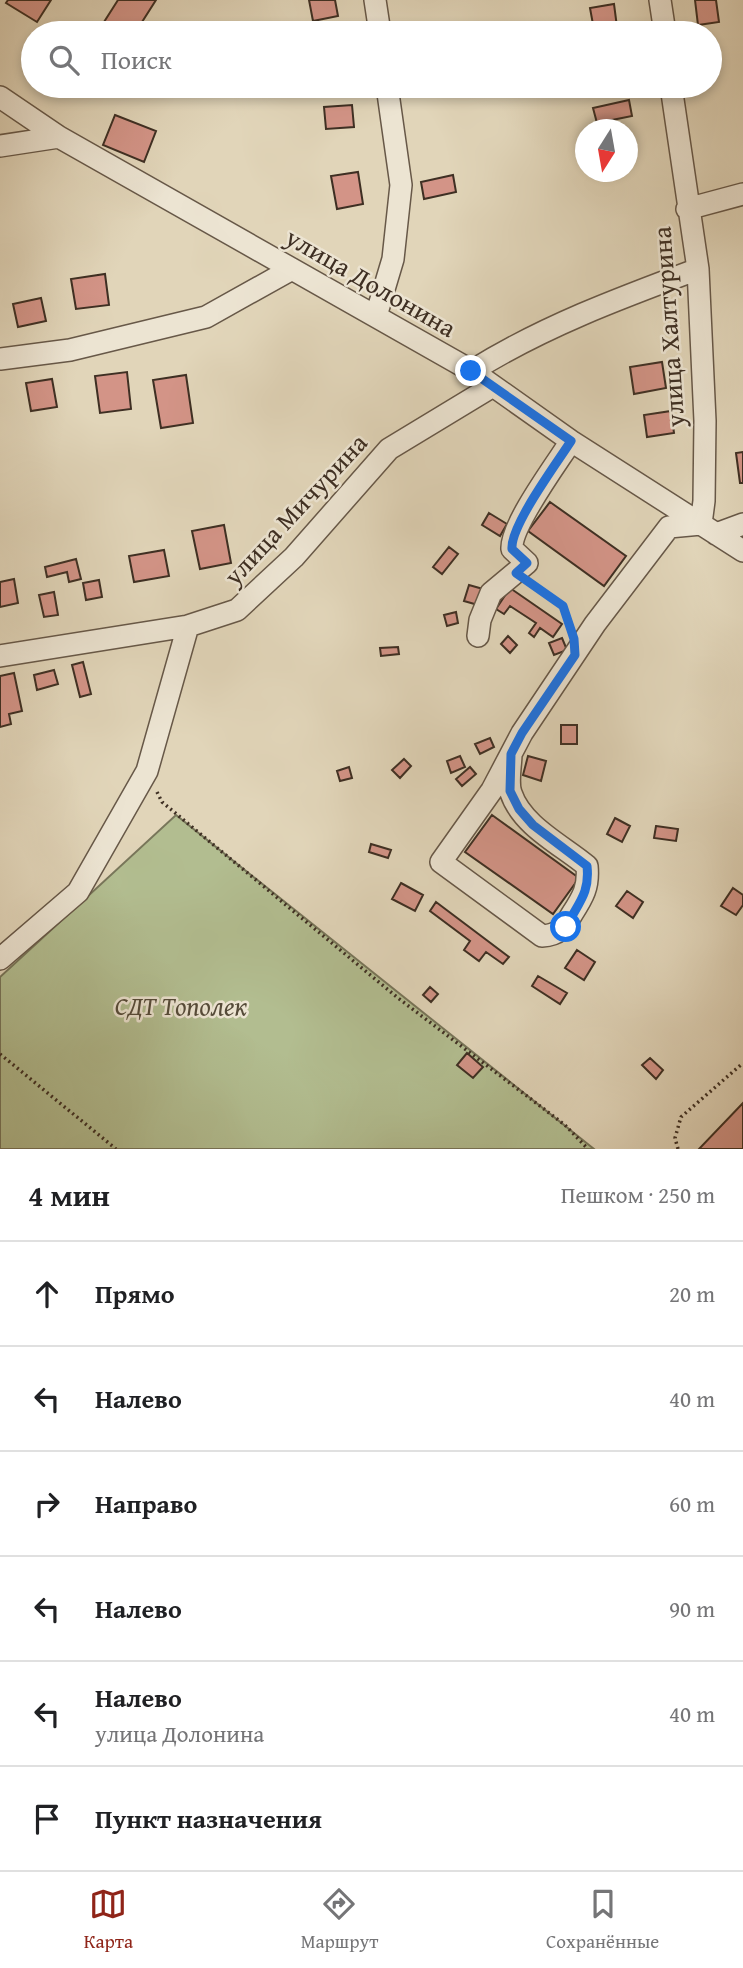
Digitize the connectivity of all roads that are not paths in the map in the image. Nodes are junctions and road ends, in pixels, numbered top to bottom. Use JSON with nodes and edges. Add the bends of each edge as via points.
{"nodes":[{"id":1,"x":375,"y":0,"type":"edge"},
{"id":2,"x":660,"y":0,"type":"edge"},
{"id":3,"x":378,"y":21,"type":"edge"},
{"id":4,"x":663,"y":21,"type":"edge"},
{"id":5,"x":0,"y":97,"type":"edge"},
{"id":6,"x":389,"y":98,"type":"edge"},
{"id":7,"x":673,"y":98,"type":"edge"},
{"id":8,"x":60,"y":137,"type":"junction"},
{"id":9,"x":0,"y":146,"type":"edge"},
{"id":10,"x":743,"y":194,"type":"edge"},
{"id":11,"x":687,"y":209,"type":"junction"},
{"id":12,"x":292,"y":269,"type":"junction"},
{"id":13,"x":698,"y":269,"type":"junction"},
{"id":14,"x":376,"y":316,"type":"junction"},
{"id":15,"x":0,"y":359,"type":"edge"},
{"id":16,"x":471,"y":371,"type":"junction"},
{"id":17,"x":493,"y":386,"type":"junction"},
{"id":18,"x":571,"y":441,"type":"junction"},
{"id":19,"x":743,"y":524,"type":"edge"},
{"id":20,"x":708,"y":529,"type":"junction"},
{"id":21,"x":743,"y":551,"type":"edge"},
{"id":22,"x":188,"y":626,"type":"junction"},
{"id":23,"x":478,"y":636,"type":"dead end"},
{"id":24,"x":0,"y":656,"type":"edge"},
{"id":25,"x":511,"y":754,"type":"junction"},
{"id":26,"x":0,"y":959,"type":"edge"}],
"edges":[{"from":1,"to":3,"type":"street"},
{"from":2,"to":4,"type":"street"},
{"from":5,"to":8,"type":"street","name":"улица Долонина"},
{"from":6,"to":14,"type":"street","via":[[401,186],[393,259]]},
{"from":7,"to":11,"type":"street","name":"улица Халтурина"},
{"from":8,"to":9,"type":"street"},
{"from":8,"to":12,"type":"street","name":"улица Долонина"},
{"from":10,"to":11,"type":"street"},
{"from":11,"to":13,"type":"street","name":"улица Халтурина"},
{"from":12,"to":14,"type":"street","name":"улица Долонина"},
{"from":12,"to":15,"type":"street","via":[[206,317],[70,350]]},
{"from":13,"to":16,"type":"street","via":[[557,325]]},
{"from":13,"to":20,"type":"street","name":"улица Халтурина"},
{"from":14,"to":16,"type":"street","name":"улица Долонина"},
{"from":16,"to":17,"type":"street","name":"улица Долонина"},
{"from":17,"to":18,"type":"street","name":"улица Долонина"},
{"from":17,"to":22,"type":"street","name":"улица Мичурина","via":[[389,449],[294,557],[237,610]]},
{"from":18,"to":20,"type":"street","name":"улица Долонина"},
{"from":18,"to":23,"type":"street","via":[[511,539],[512,549],[527,563],[491,593]]},
{"from":19,"to":20,"type":"street"},
{"from":20,"to":21,"type":"street","name":"улица Долонина"},
{"from":20,"to":25,"type":"street","via":[[669,527],[595,624]]},
{"from":22,"to":24,"type":"street","name":"улица Мичурина"},
{"from":22,"to":26,"type":"street","via":[[147,771],[78,892]]},
{"from":25,"to":25,"type":"street","via":[[510,791],[519,809],[587,866],[589,882],[582,901],[566,927],[553,935],[542,936],[441,862],[492,790]]}]}
